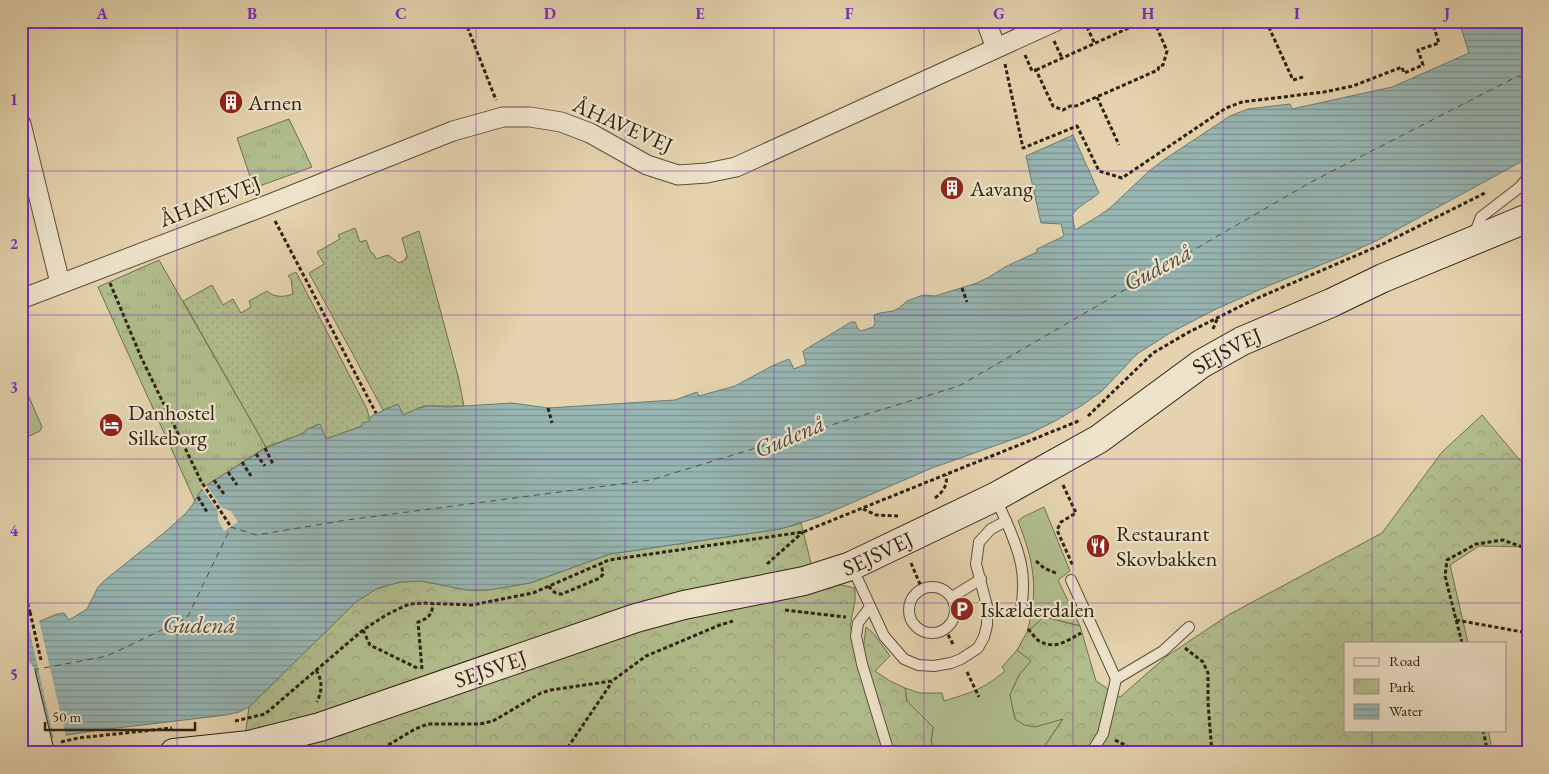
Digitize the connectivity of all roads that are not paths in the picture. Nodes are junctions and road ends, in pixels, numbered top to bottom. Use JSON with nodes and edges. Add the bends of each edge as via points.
{"nodes":[{"id":1,"x":986,"y":21,"type":"edge"},
{"id":2,"x":1056,"y":21,"type":"edge"},
{"id":3,"x":1005,"y":44,"type":"junction"},
{"id":4,"x":21,"y":124,"type":"edge"},
{"id":5,"x":1528,"y":177,"type":"edge"},
{"id":6,"x":1528,"y":218,"type":"edge"},
{"id":7,"x":1472,"y":241,"type":"junction"},
{"id":8,"x":60,"y":283,"type":"junction"},
{"id":9,"x":21,"y":299,"type":"edge"},
{"id":10,"x":995,"y":497,"type":"junction"},
{"id":11,"x":1006,"y":521,"type":"junction"},
{"id":12,"x":851,"y":566,"type":"junction"},
{"id":13,"x":981,"y":579,"type":"junction"},
{"id":14,"x":1071,"y":580,"type":"road end"},
{"id":15,"x":952,"y":598,"type":"junction"},
{"id":16,"x":870,"y":607,"type":"junction"},
{"id":17,"x":1021,"y":609,"type":"dead end"},
{"id":18,"x":1189,"y":627,"type":"dead end"},
{"id":19,"x":21,"y":674,"type":"edge"},
{"id":20,"x":1116,"y":679,"type":"junction"},
{"id":21,"x":174,"y":740,"type":"edge"},
{"id":22,"x":50,"y":747,"type":"edge"},
{"id":23,"x":889,"y":753,"type":"edge"},
{"id":24,"x":1091,"y":753,"type":"edge"}],
"edges":[{"from":1,"to":3,"type":"street"},
{"from":2,"to":3,"type":"street","name":"ÅHAVEVEJ"},
{"from":3,"to":8,"type":"street","name":"ÅHAVEVEJ","via":[[736,167],[707,173],[678,175],[647,165],[590,133],[561,122],[502,116],[453,131]]},
{"from":4,"to":8,"type":"street"},
{"from":5,"to":7,"type":"lane","via":[[1481,217]]},
{"from":6,"to":7,"type":"street","name":"SEJSVEJ"},
{"from":7,"to":10,"type":"street","name":"SEJSVEJ","via":[[1242,341],[1201,364],[1099,439]]},
{"from":8,"to":9,"type":"street","name":"ÅHAVEVEJ"},
{"from":10,"to":11,"type":"lane"},
{"from":10,"to":12,"type":"street","name":"SEJSVEJ"},
{"from":11,"to":13,"type":"lane","via":[[991,529],[978,542],[976,564]]},
{"from":11,"to":17,"type":"lane","via":[[1024,576]]},
{"from":12,"to":16,"type":"lane"},
{"from":12,"to":21,"type":"street","name":"SEJSVEJ","via":[[804,581],[636,618],[320,727],[249,745]]},
{"from":13,"to":15,"type":"lane"},
{"from":13,"to":16,"type":"lane","via":[[987,606],[984,637],[978,648],[951,663],[918,665],[904,658],[884,636]]},
{"from":14,"to":20,"type":"lane"},
{"from":15,"to":15,"type":"lane","via":[[939,587],[927,587],[917,592],[909,607],[913,624],[922,631],[934,633],[945,629],[955,614]]},
{"from":16,"to":23,"type":"lane","via":[[858,623],[856,636]]},
{"from":18,"to":20,"type":"lane","via":[[1163,652]]},
{"from":19,"to":22,"type":"street","bridge":true},
{"from":20,"to":24,"type":"lane","via":[[1103,734]]}]}
